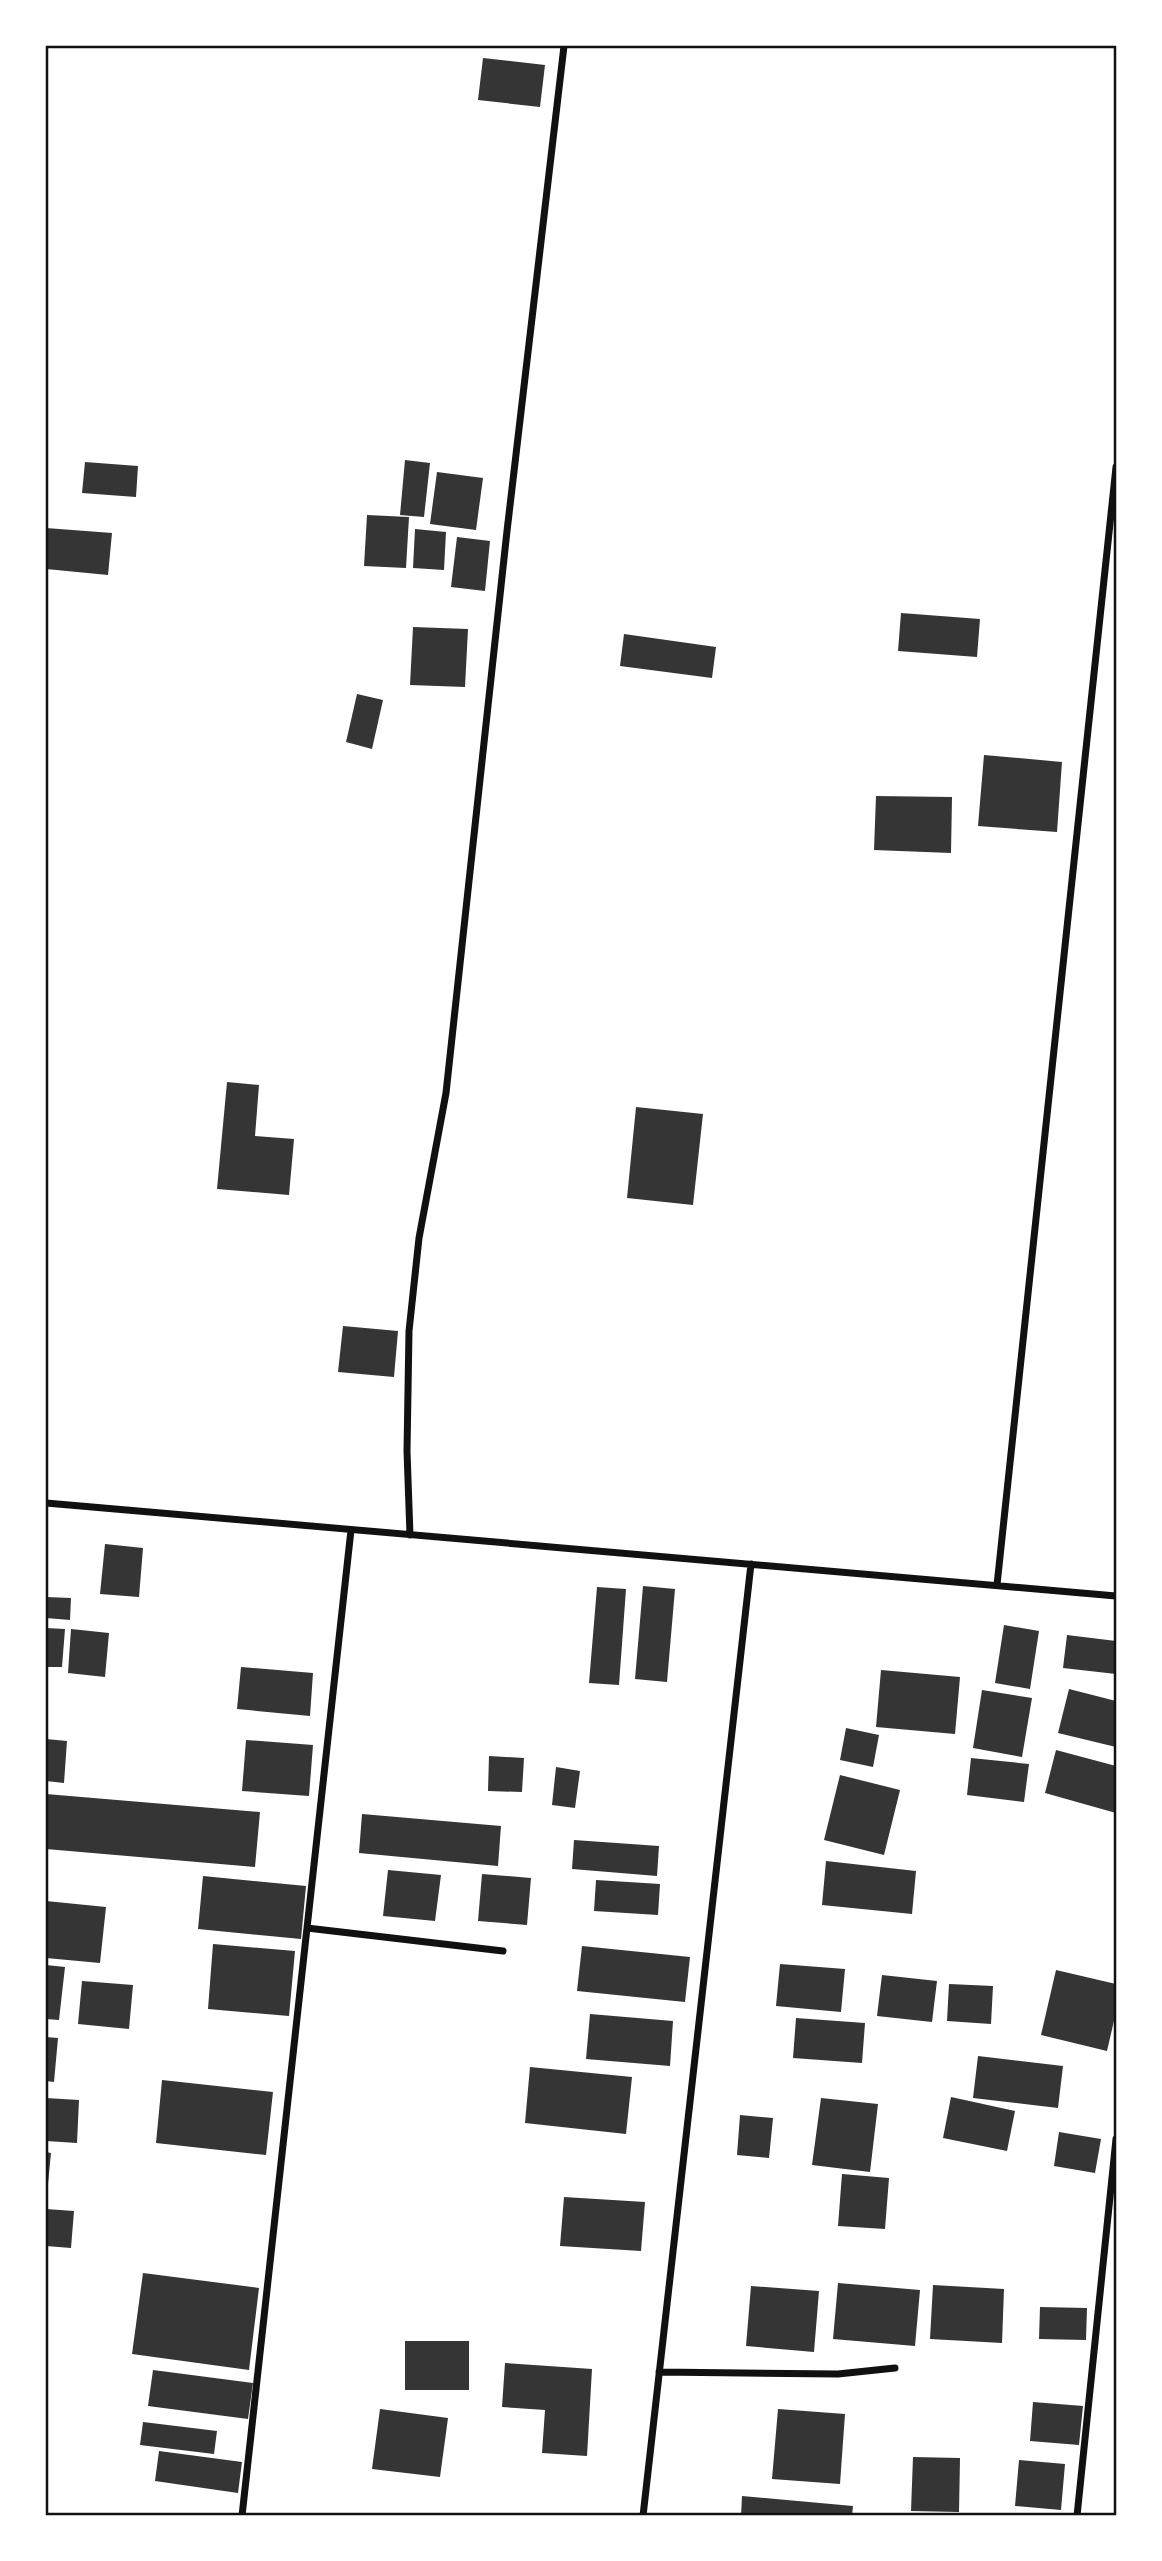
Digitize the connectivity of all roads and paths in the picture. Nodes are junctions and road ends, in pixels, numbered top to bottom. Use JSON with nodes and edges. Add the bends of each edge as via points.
{"nodes":[{"id":1,"x":564,"y":46,"type":"edge"},
{"id":2,"x":1116,"y":467,"type":"edge"},
{"id":3,"x":46,"y":1503,"type":"edge"},
{"id":4,"x":351,"y":1530,"type":"junction"},
{"id":5,"x":410,"y":1535,"type":"junction"},
{"id":6,"x":751,"y":1564,"type":"junction"},
{"id":7,"x":997,"y":1585,"type":"junction"},
{"id":8,"x":1116,"y":1596,"type":"edge"},
{"id":9,"x":307,"y":1928,"type":"junction"},
{"id":10,"x":503,"y":1951,"type":"dead end"},
{"id":11,"x":1116,"y":2139,"type":"edge"},
{"id":12,"x":895,"y":2368,"type":"dead end"},
{"id":13,"x":659,"y":2372,"type":"junction"},
{"id":14,"x":242,"y":2515,"type":"edge"},
{"id":15,"x":643,"y":2515,"type":"edge"},
{"id":16,"x":1077,"y":2515,"type":"edge"}],
"edges":[{"from":1,"to":5,"type":"street","via":[[446,1093],[419,1238],[409,1331]]},
{"from":2,"to":7,"type":"street"},
{"from":3,"to":4,"type":"street"},
{"from":4,"to":5,"type":"street"},
{"from":4,"to":9,"type":"street"},
{"from":5,"to":6,"type":"street"},
{"from":6,"to":7,"type":"street"},
{"from":6,"to":13,"type":"street"},
{"from":7,"to":8,"type":"street"},
{"from":9,"to":10,"type":"street"},
{"from":9,"to":14,"type":"street"},
{"from":11,"to":16,"type":"street"},
{"from":12,"to":13,"type":"street","via":[[838,2374]]},
{"from":13,"to":15,"type":"street"}]}
